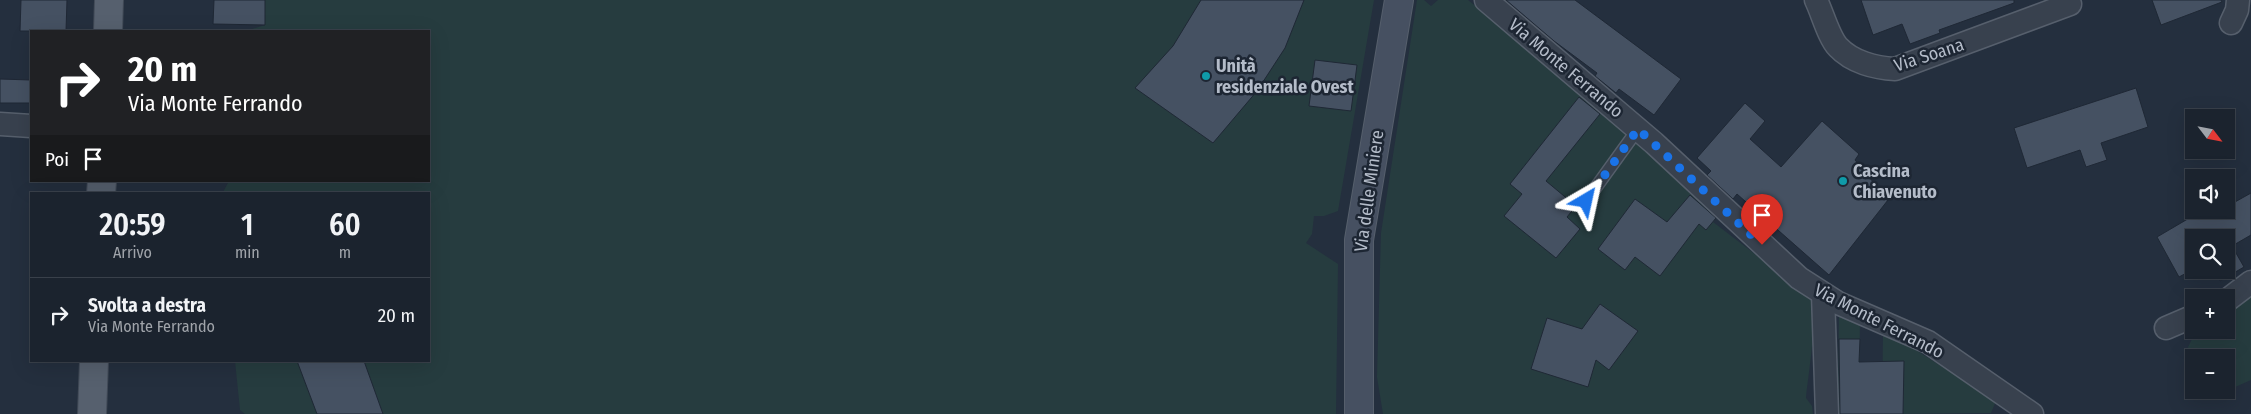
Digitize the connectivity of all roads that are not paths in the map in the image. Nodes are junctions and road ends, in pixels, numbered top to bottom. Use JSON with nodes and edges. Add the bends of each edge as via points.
{"nodes":[{"id":1,"x":109,"y":0,"type":"edge"},
{"id":2,"x":1399,"y":0,"type":"edge"},
{"id":3,"x":1486,"y":0,"type":"edge"},
{"id":4,"x":1816,"y":0,"type":"edge"},
{"id":5,"x":2238,"y":0,"type":"edge"},
{"id":6,"x":2070,"y":4,"type":"dead end"},
{"id":7,"x":2230,"y":23,"type":"dead end"},
{"id":8,"x":108,"y":30,"type":"edge"},
{"id":9,"x":0,"y":124,"type":"edge"},
{"id":10,"x":30,"y":126,"type":"edge"},
{"id":11,"x":1638,"y":129,"type":"junction"},
{"id":12,"x":1586,"y":201,"type":"dead end"},
{"id":13,"x":2251,"y":282,"type":"edge"},
{"id":14,"x":1823,"y":294,"type":"junction"},
{"id":15,"x":2235,"y":294,"type":"edge"},
{"id":16,"x":2185,"y":320,"type":"edge"},
{"id":17,"x":2166,"y":328,"type":"dead end"},
{"id":18,"x":94,"y":362,"type":"edge"},
{"id":19,"x":92,"y":414,"type":"edge"},
{"id":20,"x":1359,"y":414,"type":"edge"},
{"id":21,"x":1827,"y":414,"type":"edge"},
{"id":22,"x":2032,"y":414,"type":"edge"}],
"edges":[{"from":1,"to":8,"type":"main road"},
{"from":2,"to":20,"type":"street","name":"Via delle Miniere","via":[[1359,240]]},
{"from":3,"to":11,"type":"street","name":"Via Monte Ferrando"},
{"from":4,"to":6,"type":"street","name":"Via Soana","via":[[1837,46],[1863,63],[1895,69]]},
{"from":5,"to":7,"type":"street"},
{"from":9,"to":10,"type":"street"},
{"from":11,"to":12,"type":"lane"},
{"from":11,"to":14,"type":"street","name":"Via Monte Ferrando","via":[[1781,263]]},
{"from":13,"to":15,"type":"street"},
{"from":14,"to":21,"type":"street"},
{"from":14,"to":22,"type":"street","name":"Via Monte Ferrando","via":[[1928,342]]},
{"from":16,"to":17,"type":"street"},
{"from":18,"to":19,"type":"main road"}]}
